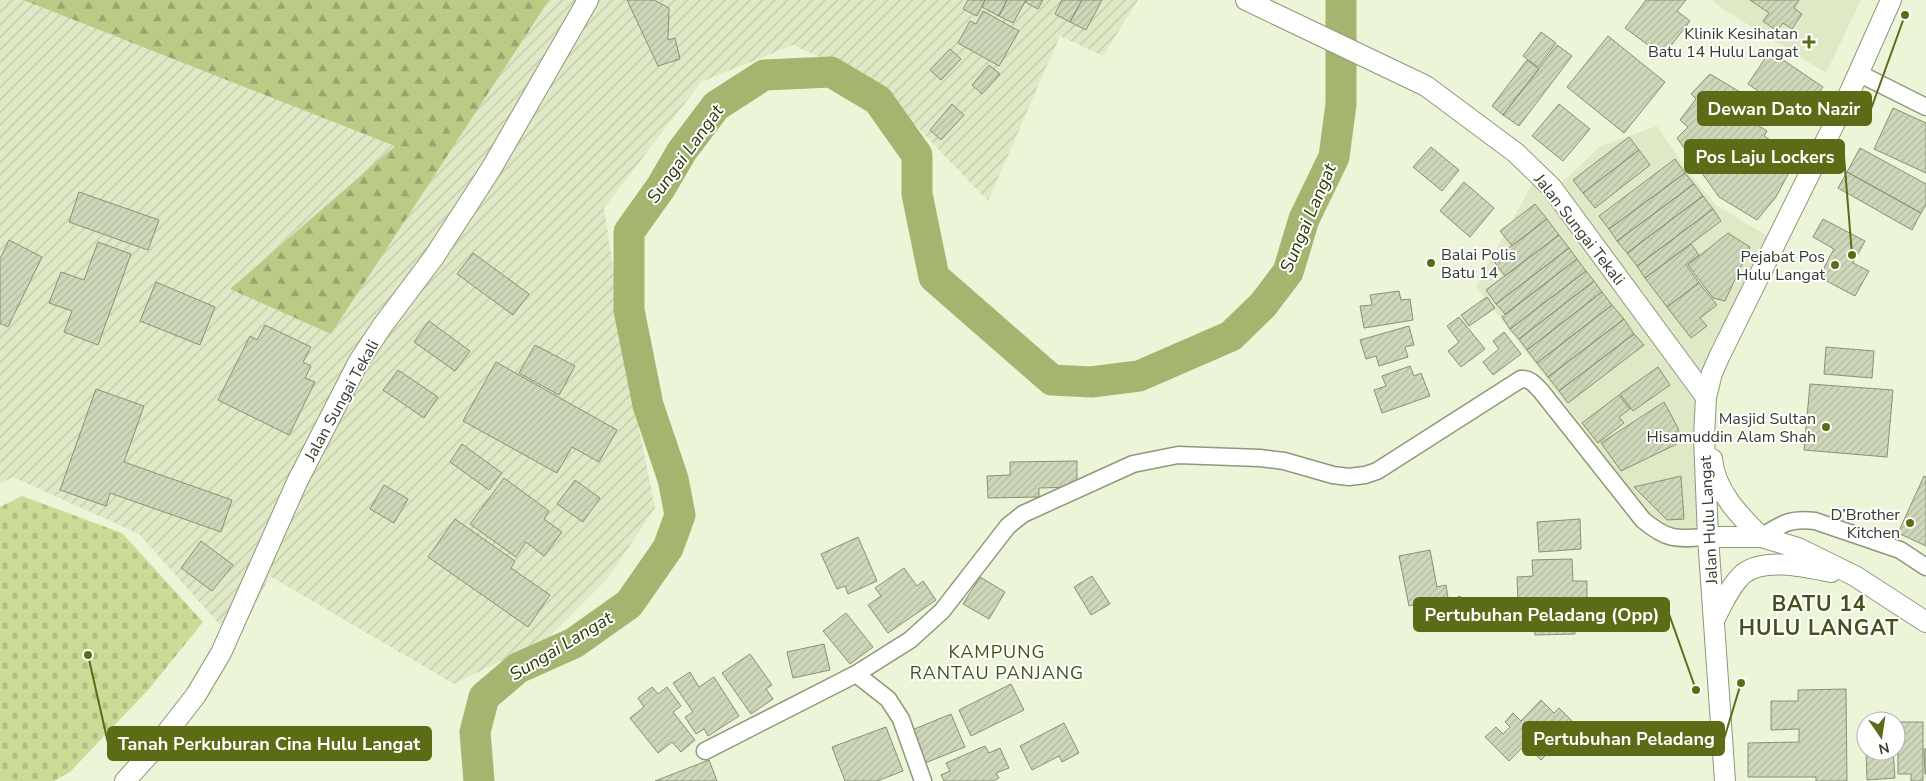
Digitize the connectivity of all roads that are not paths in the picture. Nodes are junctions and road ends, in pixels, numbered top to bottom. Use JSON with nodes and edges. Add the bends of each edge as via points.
{"nodes":[{"id":1,"x":588,"y":0,"type":"edge"},
{"id":2,"x":1246,"y":0,"type":"edge"},
{"id":3,"x":1891,"y":0,"type":"edge"},
{"id":4,"x":1858,"y":73,"type":"junction"},
{"id":5,"x":1926,"y":107,"type":"edge"},
{"id":6,"x":1706,"y":397,"type":"junction"},
{"id":7,"x":1761,"y":536,"type":"junction"},
{"id":8,"x":1708,"y":537,"type":"junction"},
{"id":9,"x":1926,"y":567,"type":"edge"},
{"id":10,"x":1855,"y":576,"type":"junction"},
{"id":11,"x":1714,"y":620,"type":"junction"},
{"id":12,"x":1926,"y":622,"type":"edge"},
{"id":13,"x":856,"y":674,"type":"junction"},
{"id":14,"x":705,"y":752,"type":"dead end"},
{"id":15,"x":125,"y":781,"type":"edge"},
{"id":16,"x":923,"y":781,"type":"edge"},
{"id":17,"x":1725,"y":781,"type":"edge"}],
"edges":[{"from":1,"to":15,"type":"street","name":"Jalan Sungai Tekali","via":[[491,169],[434,257],[359,361],[297,482],[221,653],[196,695]]},
{"from":2,"to":6,"type":"street","name":"Jalan Sungai Tekali","via":[[1426,86],[1516,153],[1552,188]]},
{"from":3,"to":4,"type":"street","name":"Jalan Hulu Langat"},
{"from":4,"to":5,"type":"street"},
{"from":4,"to":6,"type":"street","name":"Jalan Hulu Langat","via":[[1720,355]]},
{"from":6,"to":7,"type":"street","via":[[1713,466],[1726,498]]},
{"from":6,"to":8,"type":"street","name":"Jalan Hulu Langat","via":[[1704,436]]},
{"from":7,"to":8,"type":"street"},
{"from":7,"to":9,"type":"street","via":[[1786,522],[1800,519],[1815,521],[1900,550]]},
{"from":7,"to":10,"type":"street","via":[[1798,548]]},
{"from":8,"to":11,"type":"street","name":"Jalan Hulu Langat"},
{"from":8,"to":13,"type":"street","via":[[1676,539],[1658,532],[1643,520],[1541,391],[1531,382],[1521,379],[1377,471],[1365,475],[1333,476],[1284,461],[1260,458],[1178,455],[1133,464],[1023,514],[1008,526],[942,611],[910,640]]},
{"from":10,"to":11,"type":"street","via":[[1785,564],[1764,566],[1744,574],[1730,590]]},
{"from":10,"to":12,"type":"street"},
{"from":11,"to":17,"type":"street","name":"Jalan Hulu Langat"},
{"from":13,"to":14,"type":"street"},
{"from":13,"to":16,"type":"street","via":[[888,699],[901,719]]}]}
